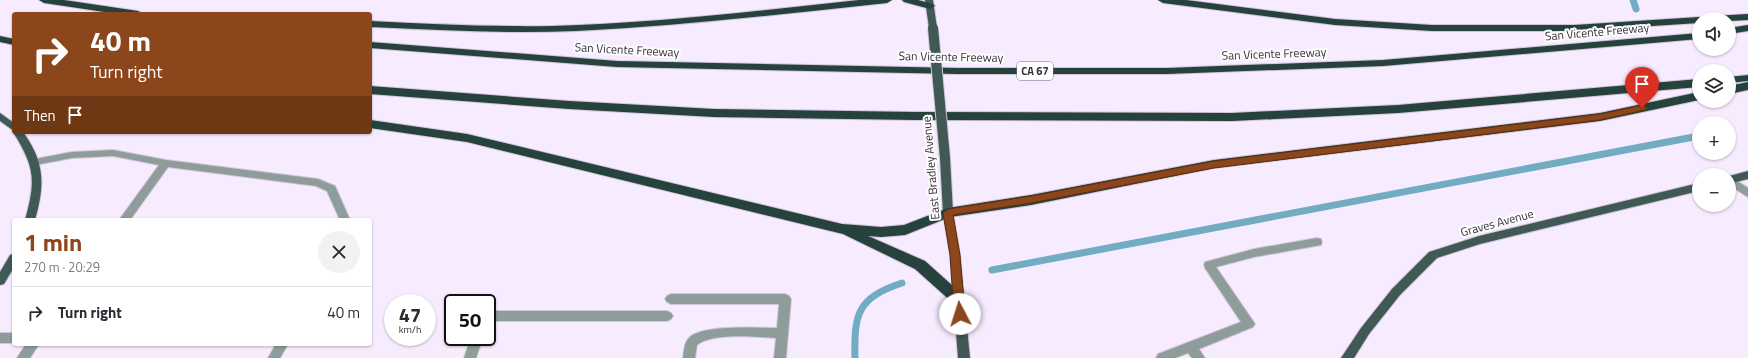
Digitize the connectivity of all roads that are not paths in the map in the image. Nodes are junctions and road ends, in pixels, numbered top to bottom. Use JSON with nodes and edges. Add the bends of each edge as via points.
{"nodes":[{"id":1,"x":44,"y":0,"type":"edge"},
{"id":2,"x":886,"y":0,"type":"edge"},
{"id":3,"x":907,"y":0,"type":"edge"},
{"id":4,"x":1163,"y":0,"type":"edge"},
{"id":5,"x":866,"y":1,"type":"edge"},
{"id":6,"x":930,"y":3,"type":"edge"},
{"id":7,"x":125,"y":12,"type":"edge"},
{"id":8,"x":1748,"y":17,"type":"edge"},
{"id":9,"x":1736,"y":18,"type":"edge"},
{"id":10,"x":1692,"y":20,"type":"edge"},
{"id":11,"x":372,"y":24,"type":"edge"},
{"id":12,"x":1748,"y":28,"type":"edge"},
{"id":13,"x":1736,"y":30,"type":"edge"},
{"id":14,"x":1692,"y":37,"type":"edge"},
{"id":15,"x":0,"y":40,"type":"edge"},
{"id":16,"x":12,"y":42,"type":"edge"},
{"id":17,"x":372,"y":45,"type":"edge"},
{"id":18,"x":1748,"y":78,"type":"edge"},
{"id":19,"x":1736,"y":79,"type":"edge"},
{"id":20,"x":1692,"y":84,"type":"edge"},
{"id":21,"x":1748,"y":86,"type":"edge"},
{"id":22,"x":1736,"y":89,"type":"edge"},
{"id":23,"x":372,"y":90,"type":"edge"},
{"id":24,"x":1692,"y":97,"type":"edge"},
{"id":25,"x":0,"y":116,"type":"edge"},
{"id":26,"x":372,"y":124,"type":"edge"},
{"id":27,"x":12,"y":126,"type":"edge"},
{"id":28,"x":19,"y":134,"type":"edge"},
{"id":29,"x":35,"y":162,"type":"junction"},
{"id":30,"x":166,"y":163,"type":"junction"},
{"id":31,"x":1748,"y":175,"type":"edge"},
{"id":32,"x":1736,"y":178,"type":"edge"},
{"id":33,"x":1736,"y":185,"type":"edge"},
{"id":34,"x":1692,"y":189,"type":"edge"},
{"id":35,"x":1748,"y":193,"type":"edge"},
{"id":36,"x":948,"y":213,"type":"junction"},
{"id":37,"x":31,"y":218,"type":"edge"},
{"id":38,"x":125,"y":218,"type":"edge"},
{"id":39,"x":343,"y":218,"type":"edge"},
{"id":40,"x":842,"y":229,"type":"junction"},
{"id":41,"x":1317,"y":242,"type":"dead end"},
{"id":42,"x":12,"y":261,"type":"edge"},
{"id":43,"x":0,"y":281,"type":"edge"},
{"id":44,"x":671,"y":299,"type":"dead end"},
{"id":45,"x":958,"y":299,"type":"junction"},
{"id":46,"x":496,"y":316,"type":"edge"},
{"id":47,"x":667,"y":316,"type":"dead end"},
{"id":48,"x":782,"y":333,"type":"junction"},
{"id":49,"x":0,"y":338,"type":"edge"},
{"id":50,"x":12,"y":338,"type":"edge"},
{"id":51,"x":32,"y":346,"type":"edge"},
{"id":52,"x":281,"y":346,"type":"edge"},
{"id":53,"x":474,"y":346,"type":"edge"},
{"id":54,"x":1190,"y":347,"type":"junction"},
{"id":55,"x":23,"y":358,"type":"edge"},
{"id":56,"x":274,"y":358,"type":"edge"},
{"id":57,"x":470,"y":358,"type":"edge"},
{"id":58,"x":689,"y":358,"type":"edge"},
{"id":59,"x":780,"y":358,"type":"edge"},
{"id":60,"x":964,"y":358,"type":"edge"},
{"id":61,"x":1162,"y":358,"type":"edge"},
{"id":62,"x":1199,"y":358,"type":"edge"},
{"id":63,"x":1347,"y":358,"type":"edge"}],
"edges":[{"from":1,"to":7,"type":"highway"},
{"from":2,"to":5,"type":"highway"},
{"from":3,"to":6,"type":"highway"},
{"from":4,"to":10,"type":"highway","via":[[1335,22],[1432,28],[1574,28]]},
{"from":5,"to":11,"type":"highway","via":[[686,21],[575,28],[485,29]]},
{"from":6,"to":36,"type":"main road","name":"East Bradley Avenue","bridge":true},
{"from":8,"to":9,"type":"highway"},
{"from":12,"to":13,"type":"highway"},
{"from":14,"to":17,"type":"highway","name":"San Vicente Freeway","number":"CA 67","via":[[1383,63],[1167,71],[958,71],[617,64]]},
{"from":15,"to":16,"type":"highway"},
{"from":18,"to":19,"type":"highway"},
{"from":20,"to":23,"type":"highway","via":[[1398,109],[1232,117],[714,113]]},
{"from":21,"to":22,"type":"highway"},
{"from":24,"to":36,"type":"highway","via":[[1600,117],[1214,164],[1031,200]]},
{"from":25,"to":27,"type":"main road"},
{"from":26,"to":40,"type":"highway","via":[[467,138]]},
{"from":28,"to":29,"type":"main road"},
{"from":29,"to":30,"type":"lane","via":[[72,155],[113,153]]},
{"from":29,"to":37,"type":"main road","via":[[37,186]]},
{"from":30,"to":38,"type":"lane"},
{"from":30,"to":39,"type":"lane","via":[[318,183],[331,189]]},
{"from":31,"to":32,"type":"main road"},
{"from":33,"to":35,"type":"lane"},
{"from":34,"to":63,"type":"main road","name":"Graves Avenue","via":[[1479,240],[1433,255],[1396,292]]},
{"from":36,"to":40,"type":"highway","via":[[905,230],[881,232]]},
{"from":36,"to":45,"type":"main road","name":"East Bradley Avenue","via":[[955,255]]},
{"from":40,"to":45,"type":"highway","via":[[920,264]]},
{"from":41,"to":54,"type":"lane","via":[[1209,264],[1249,324]]},
{"from":42,"to":43,"type":"main road"},
{"from":44,"to":48,"type":"lane","via":[[785,299]]},
{"from":45,"to":60,"type":"main road","name":"East Bradley Avenue"},
{"from":46,"to":47,"type":"lane"},
{"from":48,"to":58,"type":"lane","via":[[715,333],[700,336],[692,343]]},
{"from":48,"to":59,"type":"lane"},
{"from":49,"to":50,"type":"lane"},
{"from":51,"to":55,"type":"lane"},
{"from":52,"to":56,"type":"lane"},
{"from":53,"to":57,"type":"lane"},
{"from":54,"to":61,"type":"lane"},
{"from":54,"to":62,"type":"lane"}]}
